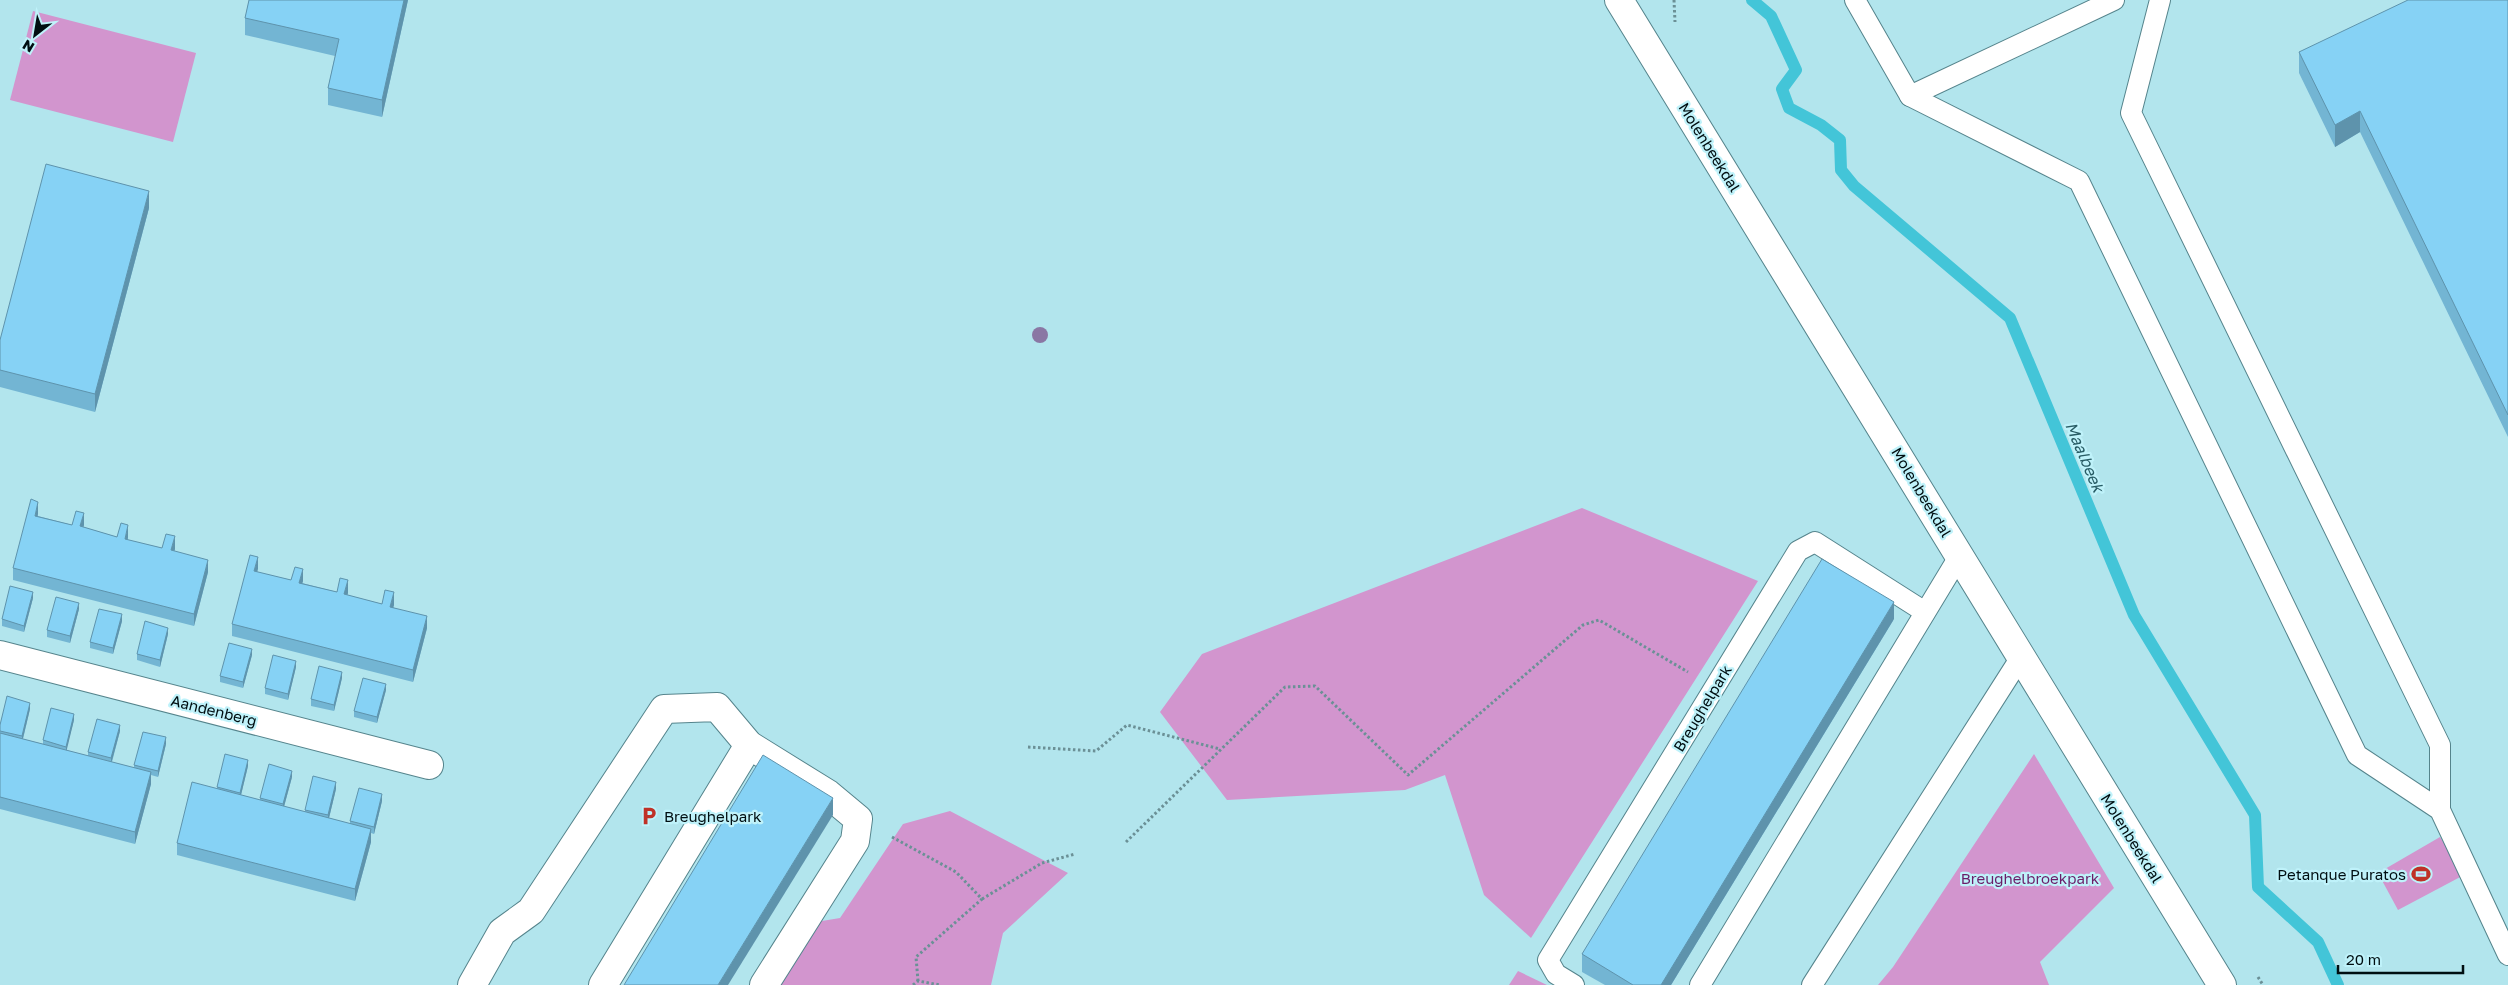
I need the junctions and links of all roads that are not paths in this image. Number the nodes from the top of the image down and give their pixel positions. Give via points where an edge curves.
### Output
1 (1619, 0) edge
2 (1855, 0) edge
3 (2114, 0) edge
4 (2160, 0) edge
5 (1910, 96) junction
6 (1960, 555) junction
7 (1925, 612) junction
8 (0, 654) edge
9 (2021, 657) junction
10 (749, 744) junction
11 (428, 765) dead end
12 (2440, 810) junction
13 (2508, 955) edge
14 (472, 985) edge
15 (603, 985) edge
16 (764, 985) edge
17 (1574, 985) edge
18 (1700, 985) edge
19 (1812, 985) edge
20 (2222, 985) edge

1 - 6 street, Molenbeekdal
2 - 5 lane
3 - 5 lane
4 - 12 lane via 2131,113 2440,745
5 - 12 lane via 2079,181 2357,755
6 - 7 lane
6 - 9 street, Molenbeekdal
7 - 17 lane, Breughelpark via 1815,542 1798,551 1548,960 1556,974
7 - 18 lane
8 - 11 street, Aandenberg
9 - 19 lane
9 - 20 street, Molenbeekdal
10 - 14 street via 717,707 664,709 531,911 502,932
10 - 15 street
10 - 16 street via 828,794 858,819 855,841
12 - 13 lane

